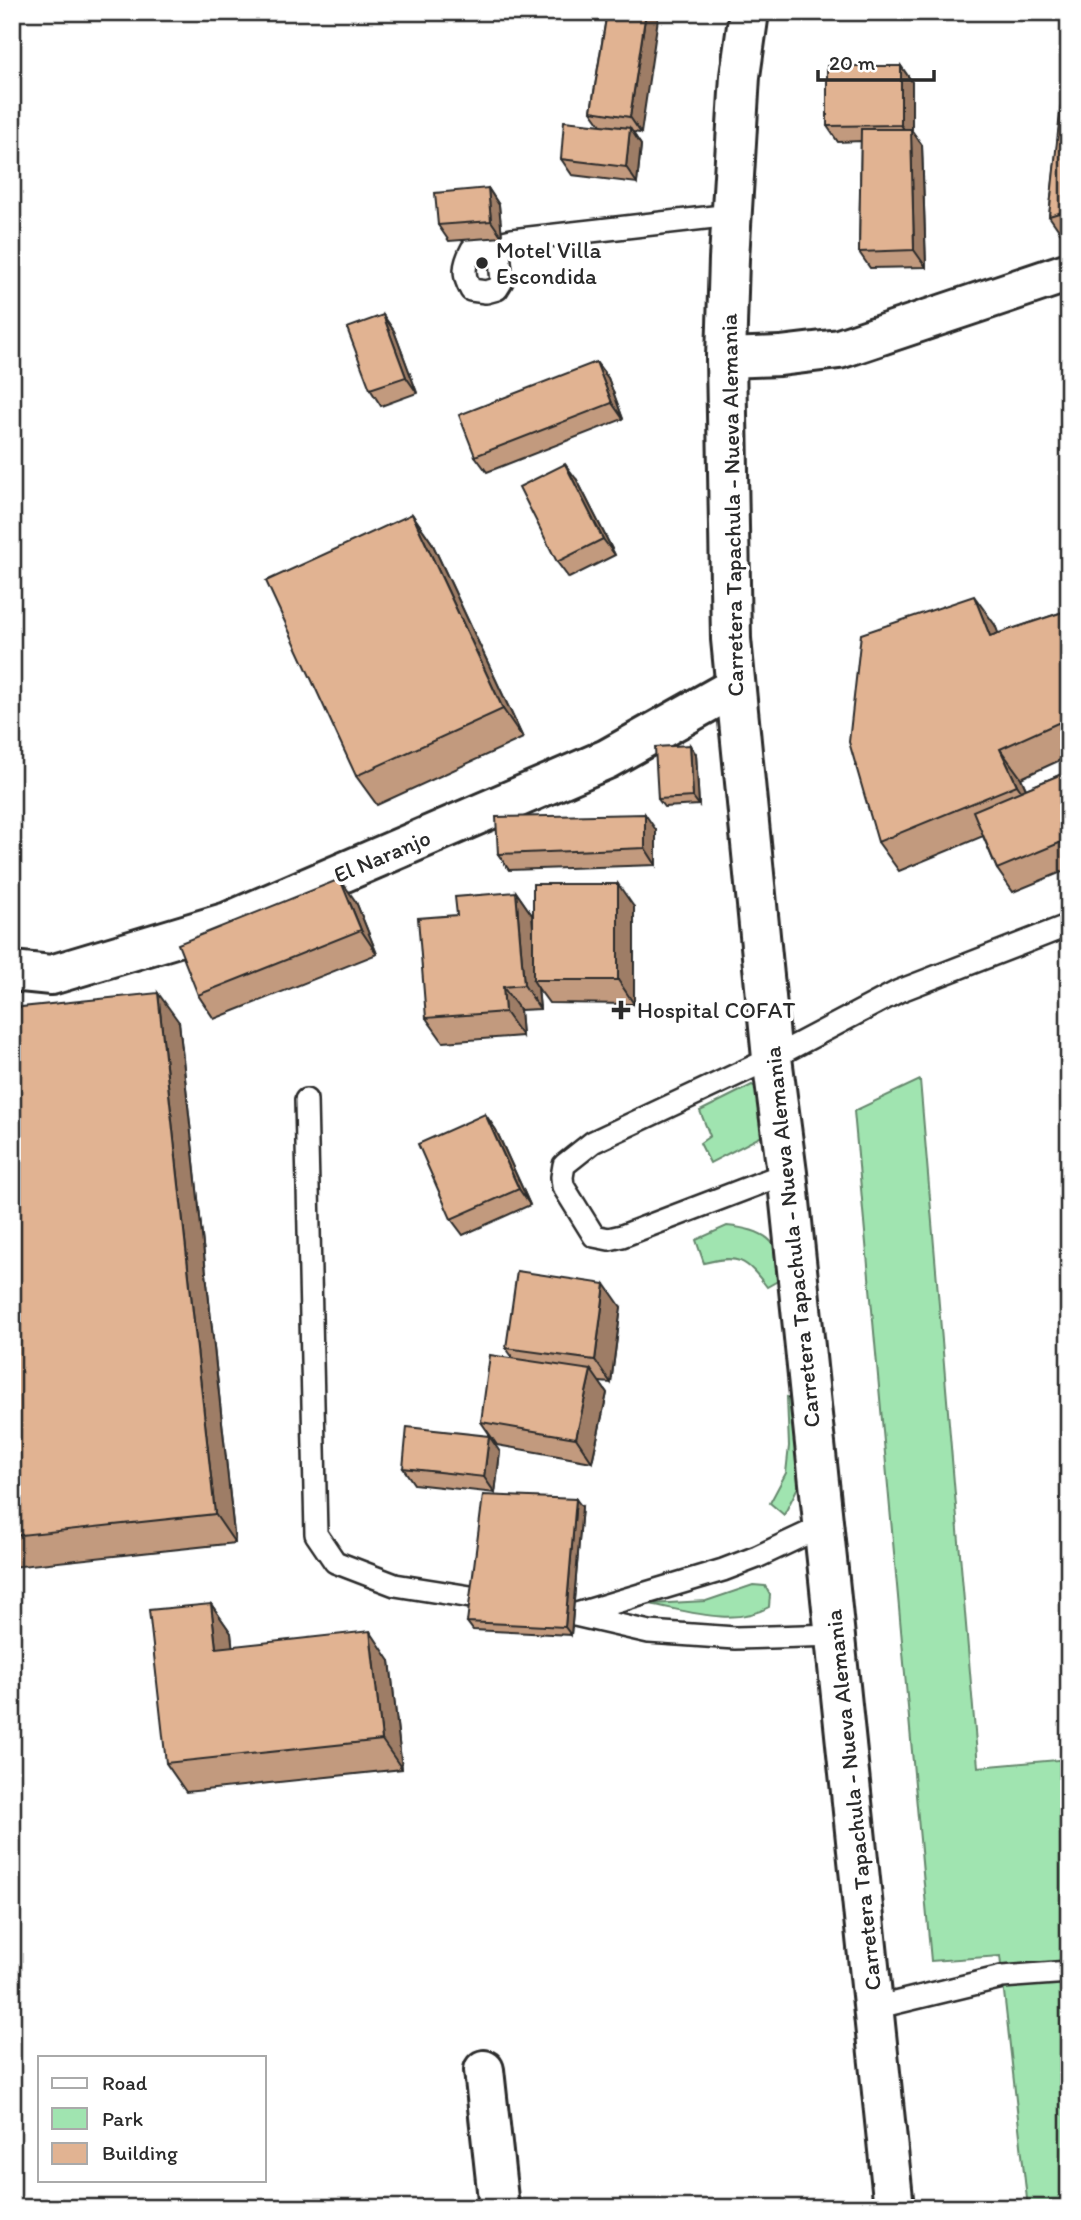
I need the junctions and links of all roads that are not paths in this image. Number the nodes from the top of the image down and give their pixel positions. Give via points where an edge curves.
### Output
1 (749, 12) edge
2 (731, 215) junction
3 (498, 242) dead end
4 (1069, 272) edge
5 (726, 358) junction
6 (735, 687) junction
7 (1069, 925) edge
8 (12, 971) edge
9 (772, 1058) junction
10 (306, 1100) dead end
11 (787, 1174) junction
12 (823, 1527) junction
13 (477, 1598) edge
14 (836, 1635) junction
15 (1069, 1972) edge
16 (874, 2008) junction
17 (484, 2070) dead end
18 (499, 2208) edge
19 (894, 2208) edge

1 - 2 main road, Carretera Tapachula - Nueva Alemania
2 - 3 lane
2 - 5 main road, Carretera Tapachula - Nueva Alemania
4 - 5 main road via 839,349
5 - 6 main road, Carretera Tapachula - Nueva Alemania
6 - 8 main road, El Naranjo via 607,759 228,922 51,975
6 - 9 main road, Carretera Tapachula - Nueva Alemania
7 - 9 lane via 899,991
9 - 11 main road, Carretera Tapachula - Nueva Alemania
9 - 11 lane via 593,1142 564,1165 563,1186 594,1236 608,1239
10 - 13 lane via 316,1534 335,1562 395,1585
11 - 12 main road, Carretera Tapachula - Nueva Alemania
12 - 14 main road, Carretera Tapachula - Nueva Alemania
12 - 14 lane via 723,1570 573,1615 649,1632 735,1639
14 - 16 main road, Carretera Tapachula - Nueva Alemania
15 - 16 lane via 1002,1977
16 - 19 main road, Carretera Tapachula - Nueva Alemania
17 - 18 main road

